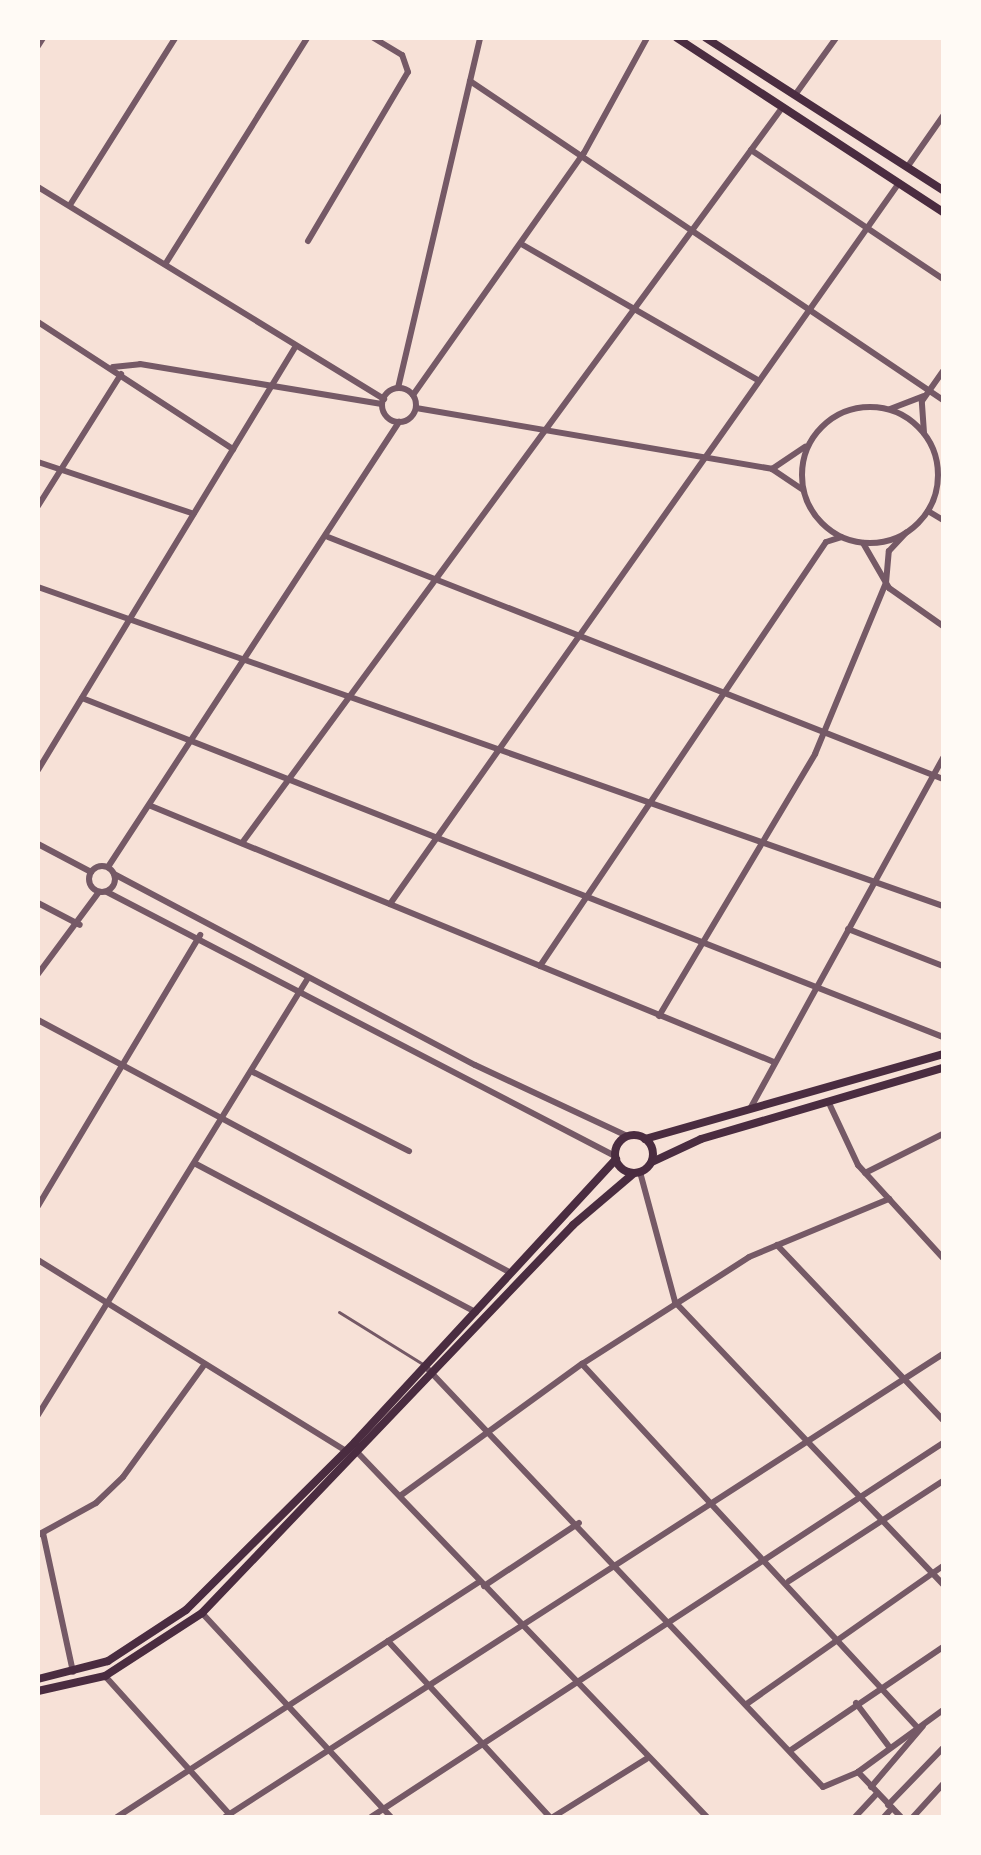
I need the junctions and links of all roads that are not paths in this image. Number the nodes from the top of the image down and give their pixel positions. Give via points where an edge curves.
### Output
1 (43, 38) edge
2 (175, 38) edge
3 (307, 38) edge
4 (374, 38) edge
5 (480, 38) edge
6 (647, 38) edge
7 (677, 38) edge
8 (706, 38) edge
9 (836, 38) edge
10 (38, 46) edge
11 (470, 81) junction
12 (795, 95) junction
13 (782, 108) junction
14 (943, 116) edge
15 (751, 150) junction
16 (584, 153) junction
17 (908, 166) junction
18 (899, 183) junction
19 (38, 187) edge
20 (943, 190) edge
21 (70, 205) junction
22 (943, 212) edge
23 (698, 229) junction
24 (867, 229) junction
25 (308, 241) dead end
26 (523, 245) junction
27 (166, 263) junction
28 (943, 279) edge
29 (811, 306) junction
30 (639, 311) junction
31 (38, 322) edge
32 (296, 346) junction
33 (113, 367) junction
34 (943, 371) edge
35 (121, 374) junction
36 (756, 379) junction
37 (273, 385) junction
38 (398, 388) junction
39 (928, 392) junction
40 (413, 395) junction
41 (943, 400) edge
42 (383, 402) junction
43 (416, 408) junction
44 (886, 409) junction
45 (399, 422) junction
46 (542, 430) junction
47 (924, 433) junction
48 (810, 442) junction
49 (233, 449) junction
50 (700, 459) junction
51 (38, 462) edge
52 (772, 469) junction
53 (59, 470) junction
54 (802, 489) junction
55 (38, 506) edge
56 (928, 511) junction
57 (194, 514) junction
58 (943, 520) edge
59 (822, 524) junction
60 (906, 533) junction
61 (328, 537) junction
62 (841, 537) junction
63 (826, 542) junction
64 (863, 543) junction
65 (432, 579) junction
66 (886, 583) junction
67 (38, 587) edge
68 (130, 619) junction
69 (943, 626) edge
70 (576, 635) junction
71 (247, 659) junction
72 (722, 692) junction
73 (347, 695) junction
74 (82, 698) junction
75 (824, 733) junction
76 (194, 742) junction
77 (497, 748) junction
78 (943, 758) edge
79 (38, 770) edge
80 (933, 775) junction
81 (287, 779) junction
82 (943, 779) edge
83 (648, 802) junction
84 (151, 806) junction
85 (434, 837) junction
86 (242, 843) junction
87 (763, 843) junction
88 (38, 844) edge
89 (108, 867) junction
90 (91, 872) junction
91 (114, 874) junction
92 (874, 882) junction
93 (99, 892) junction
94 (107, 892) junction
95 (586, 895) junction
96 (38, 903) edge
97 (390, 904) junction
98 (943, 906) edge
99 (80, 925) junction
100 (848, 929) junction
101 (200, 935) junction
102 (703, 942) junction
103 (540, 966) junction
104 (943, 966) edge
105 (38, 974) edge
106 (308, 978) junction
107 (302, 988) junction
108 (815, 988) junction
109 (659, 1016) junction
110 (38, 1020) edge
111 (943, 1037) edge
112 (943, 1054) edge
113 (774, 1062) junction
114 (122, 1066) junction
115 (943, 1068) edge
116 (253, 1072) junction
117 (828, 1101) junction
118 (748, 1112) junction
119 (224, 1120) junction
120 (943, 1134) edge
121 (627, 1136) junction
122 (645, 1139) junction
123 (409, 1151) dead end
124 (615, 1157) junction
125 (652, 1162) junction
126 (196, 1164) junction
127 (637, 1173) junction
128 (865, 1173) junction
129 (889, 1199) junction
130 (38, 1206) edge
131 (777, 1245) junction
132 (943, 1258) edge
133 (38, 1260) edge
134 (511, 1273) junction
135 (675, 1302) junction
136 (111, 1304) junction
137 (339, 1312) dead end
138 (476, 1312) junction
139 (943, 1354) edge
140 (582, 1364) junction
141 (204, 1365) junction
142 (425, 1366) junction
143 (433, 1373) junction
144 (905, 1379) junction
145 (38, 1415) edge
146 (943, 1420) edge
147 (490, 1429) junction
148 (809, 1442) junction
149 (943, 1443) edge
150 (346, 1451) junction
151 (358, 1453) junction
152 (943, 1481) edge
153 (400, 1496) junction
154 (862, 1497) junction
155 (717, 1504) junction
156 (882, 1519) junction
157 (579, 1523) junction
158 (40, 1534) edge
159 (767, 1558) junction
160 (620, 1566) junction
161 (943, 1566) edge
162 (933, 1573) junction
163 (789, 1581) junction
164 (482, 1584) junction
165 (943, 1584) edge
166 (202, 1613) junction
167 (672, 1623) junction
168 (522, 1627) junction
169 (841, 1639) junction
170 (388, 1641) junction
171 (943, 1647) edge
172 (73, 1672) junction
173 (105, 1676) junction
174 (38, 1679) edge
175 (574, 1682) junction
176 (883, 1687) junction
177 (431, 1689) junction
178 (38, 1691) edge
179 (748, 1703) junction
180 (856, 1703) junction
181 (289, 1705) junction
182 (943, 1710) edge
183 (926, 1722) junction
184 (918, 1728) junction
185 (483, 1745) junction
186 (890, 1748) junction
187 (943, 1748) edge
188 (791, 1750) junction
189 (332, 1751) junction
190 (646, 1759) junction
191 (189, 1771) junction
192 (858, 1772) junction
193 (943, 1784) edge
194 (874, 1790) junction
195 (890, 1806) junction
196 (384, 1809) junction
197 (229, 1816) edge
198 (117, 1817) edge
199 (371, 1817) edge
200 (391, 1817) edge
201 (552, 1817) edge
202 (707, 1817) edge
203 (855, 1817) edge
204 (884, 1817) edge
205 (901, 1817) edge
206 (913, 1817) edge

1 - 10 street
2 - 21 street
3 - 27 street
4 - 25 street via 402,55 408,72
5 - 11 street
6 - 16 street
7 - 13 main road
8 - 12 main road
9 - 12 street
11 - 16 street
11 - 38 street
12 - 17 main road
13 - 15 street
13 - 18 main road
14 - 17 street
15 - 23 street
15 - 24 street
16 - 23 street
16 - 26 street
17 - 20 main road
18 - 22 main road
18 - 24 street
19 - 21 street
21 - 27 street
23 - 29 street
23 - 30 street
24 - 28 street
24 - 29 street
26 - 30 street
26 - 40 street
27 - 32 street
29 - 36 street
29 - 39 street
30 - 36 street
30 - 46 street
31 - 33 street
32 - 37 street
32 - 42 street
33 - 35 street
33 - 37 street via 140,364
34 - 39 street
35 - 49 street
35 - 53 street
36 - 50 street
37 - 42 street
37 - 49 street
38 - 40 street
38 - 42 street
39 - 41 street
39 - 44 street
39 - 47 street via 920,410
40 - 43 street
42 - 45 street
43 - 45 street
43 - 46 street
44 - 47 street
44 - 48 street via 842,412
45 - 61 street
46 - 50 street
46 - 65 street
47 - 56 street via 938,471
48 - 52 street via 794,460
48 - 54 street
49 - 57 street
50 - 52 street
50 - 70 street
51 - 53 street
52 - 54 street
53 - 55 street
53 - 57 street
54 - 59 street
56 - 58 street
56 - 60 street
57 - 68 street
59 - 62 street
59 - 63 street
60 - 64 street
60 - 66 street via 889,551
61 - 65 street
61 - 71 street
62 - 63 street
62 - 64 street
63 - 72 street
64 - 66 street
65 - 70 street
65 - 73 street
66 - 69 street
66 - 75 street
67 - 68 street
68 - 71 street
68 - 74 street
70 - 72 street
70 - 77 street
71 - 73 street
71 - 76 street
72 - 75 street
72 - 83 street
73 - 77 street
73 - 81 street
74 - 76 street
74 - 79 street
75 - 80 street
75 - 87 street
76 - 81 street
76 - 84 street
77 - 83 street
77 - 85 street
78 - 80 street
80 - 82 street
80 - 92 street
81 - 85 street
81 - 86 street
83 - 87 street
83 - 95 street
84 - 86 street
84 - 89 street
85 - 95 street
85 - 97 street
86 - 97 street
87 - 92 street
87 - 102 street
88 - 90 street
89 - 90 street
89 - 91 street
90 - 93 street
91 - 94 street
91 - 106 street
92 - 98 street
92 - 100 street
93 - 94 street
93 - 99 street
94 - 101 street
95 - 102 street
95 - 103 street
96 - 99 street
97 - 103 street
99 - 105 street
100 - 104 street
100 - 108 street
101 - 107 street
101 - 114 street
102 - 108 street
102 - 109 street
103 - 109 street
106 - 107 street
106 - 121 street
107 - 116 street
107 - 124 street
108 - 111 street
108 - 113 street
109 - 113 street
110 - 114 street
112 - 118 main road
113 - 118 street
114 - 119 street
114 - 130 street
115 - 117 main road
116 - 119 street
116 - 123 street
117 - 125 main road
117 - 128 street
118 - 122 main road
119 - 126 street
119 - 134 street
120 - 128 street
121 - 122 main road
121 - 124 main road
122 - 125 main road
124 - 127 main road
124 - 134 main road
125 - 127 main road
126 - 136 street
126 - 138 street
127 - 135 street
127 - 143 main road via 607,1190
128 - 129 street
129 - 131 street
129 - 132 street
131 - 135 street
131 - 144 street
133 - 136 street
134 - 138 main road
135 - 140 street
135 - 148 street
136 - 141 street
136 - 145 street
137 - 142 lane
138 - 142 main road
139 - 144 street
140 - 147 street
140 - 155 street
141 - 150 street
141 - 158 street via 123,1477 96,1503
142 - 143 street
142 - 150 main road
143 - 147 street
143 - 151 main road
144 - 146 street
144 - 148 street
147 - 153 street
147 - 157 street
148 - 154 street
148 - 155 street
149 - 154 street
150 - 172 main road via 186,1610 127,1651
151 - 153 street
151 - 166 main road
152 - 156 street
153 - 164 street
154 - 156 street
154 - 159 street
155 - 159 street
155 - 160 street
156 - 162 street
156 - 163 street
157 - 160 street
157 - 164 street
158 - 172 street
159 - 163 street
159 - 167 street
160 - 167 street
160 - 168 street
161 - 162 street
162 - 165 street
162 - 169 street
163 - 169 street
164 - 168 street
164 - 170 street
166 - 173 main road
166 - 181 street
167 - 175 street
167 - 179 street
168 - 175 street
168 - 177 street
169 - 176 street
169 - 179 street
170 - 177 street
170 - 181 street
171 - 176 street
172 - 174 main road
173 - 178 main road
173 - 191 street
175 - 185 street
175 - 190 street
176 - 180 street
176 - 184 street
177 - 185 street
177 - 189 street
179 - 188 street
180 - 186 street
180 - 188 street
181 - 189 street
181 - 191 street
182 - 183 street
183 - 184 street
183 - 194 street
184 - 186 street
185 - 196 street
185 - 201 street
186 - 192 street
187 - 195 street
188 - 192 street via 826,1788
189 - 196 street
189 - 197 street
190 - 201 street
190 - 202 street
191 - 197 street
191 - 198 street
192 - 194 street
193 - 206 street
194 - 195 street
194 - 203 street
195 - 204 street
195 - 205 street
196 - 199 street
196 - 200 street

